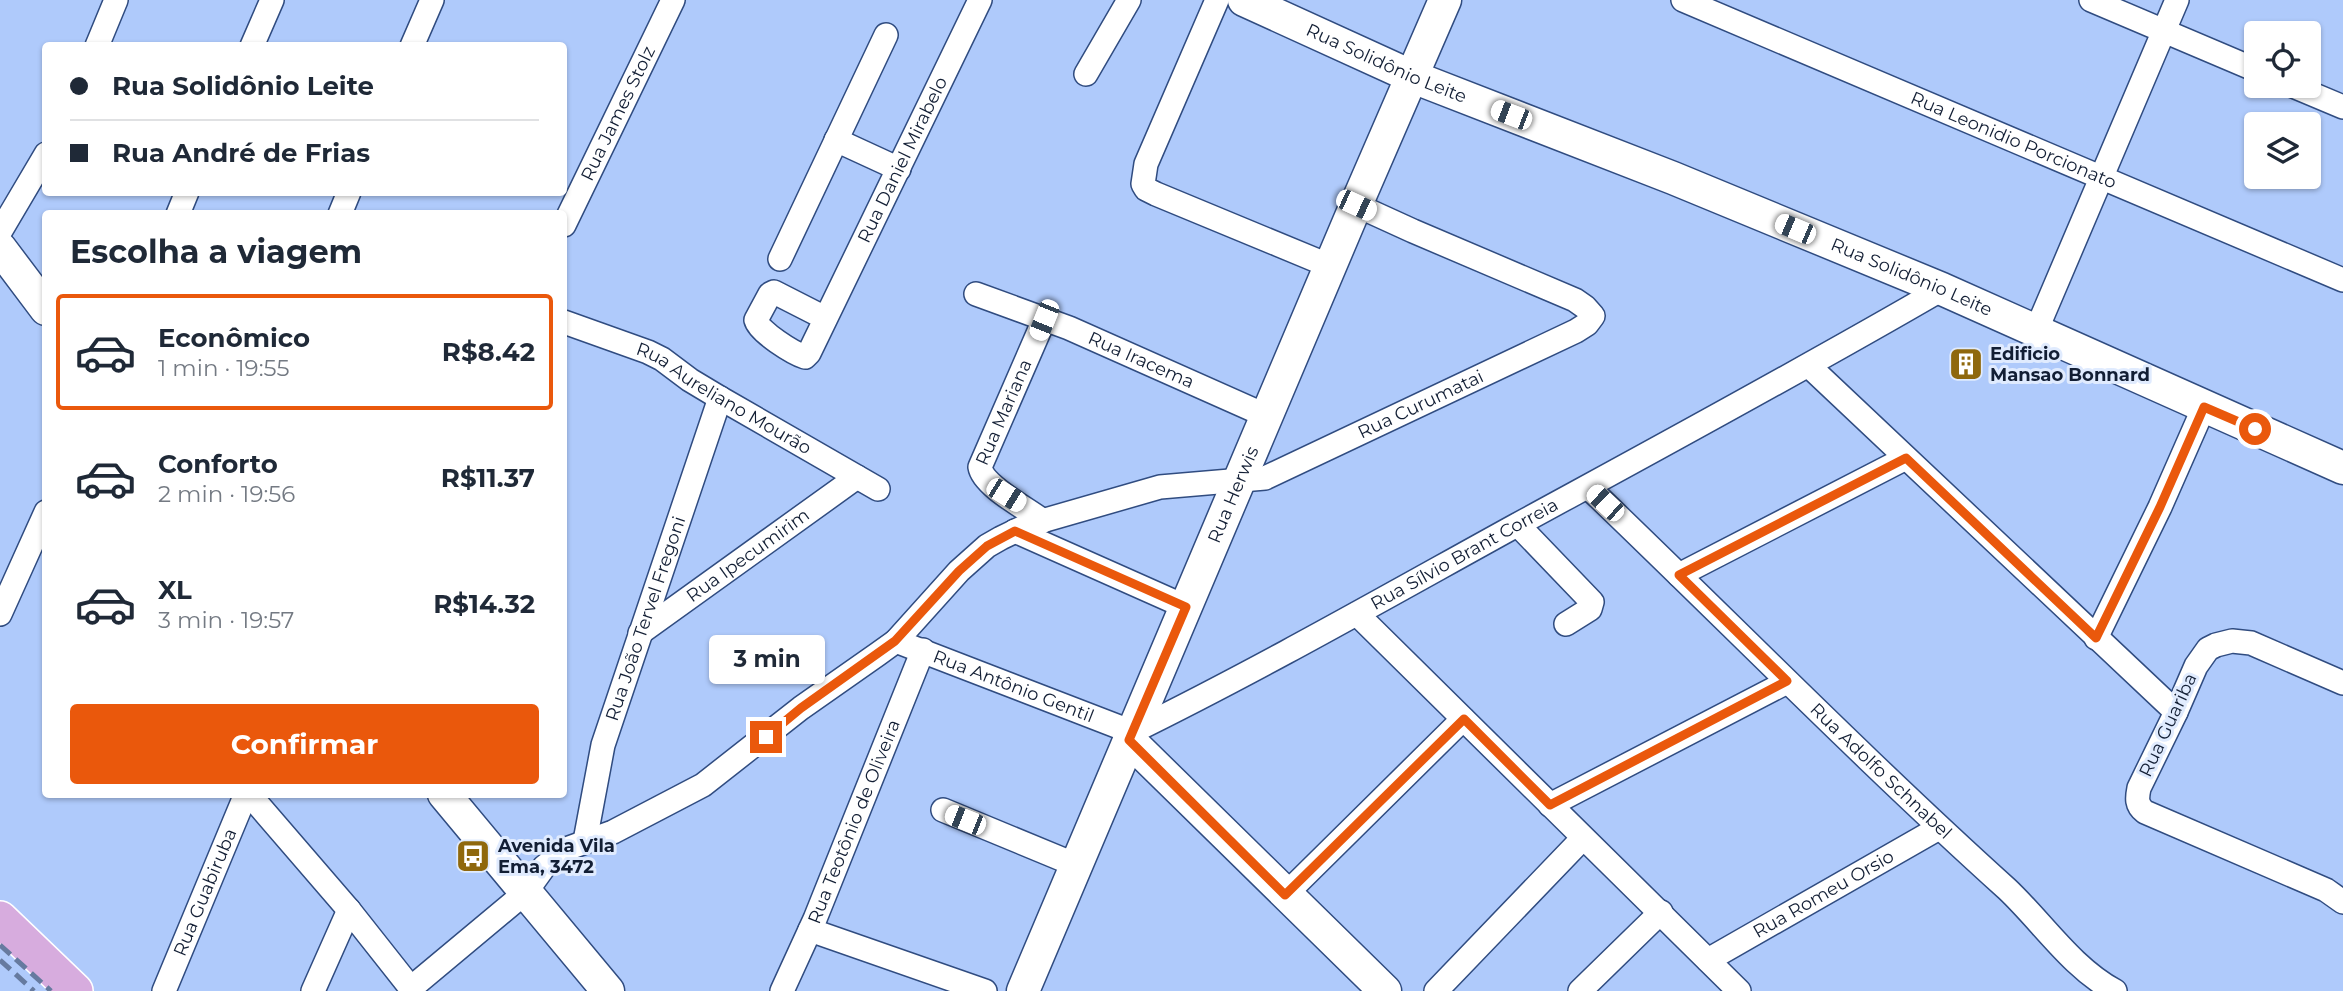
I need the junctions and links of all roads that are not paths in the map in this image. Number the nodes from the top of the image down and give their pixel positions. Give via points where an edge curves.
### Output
1 (116, 0) edge
2 (272, 0) edge
3 (432, 0) edge
4 (673, 0) edge
5 (980, 0) edge
6 (1129, 0) edge
7 (1217, 0) edge
8 (1244, 0) edge
9 (1445, 0) edge
10 (1683, 0) edge
11 (2091, 0) edge
12 (2177, 0) edge
13 (2164, 31) junction
14 (886, 35) dead end
15 (99, 42) edge
16 (254, 42) edge
17 (414, 42) edge
18 (2244, 65) edge
19 (1086, 74) dead end
20 (1413, 77) junction
21 (2321, 98) edge
22 (2343, 107) edge
23 (836, 140) junction
24 (42, 161) edge
25 (899, 170) junction
26 (2103, 176) junction
27 (1356, 205) junction
28 (567, 219) edge
29 (0, 232) edge
30 (0, 248) edge
31 (780, 258) dead end
32 (1330, 266) junction
33 (2343, 280) edge
34 (1942, 289) junction
35 (976, 294) dead end
36 (42, 304) edge
37 (825, 318) dead end
38 (1044, 320) junction
39 (567, 324) edge
40 (2036, 331) junction
41 (1809, 366) junction
42 (720, 398) junction
43 (2204, 407) junction
44 (1267, 416) junction
45 (1906, 458) junction
46 (2343, 468) edge
47 (857, 477) junction
48 (1240, 479) junction
49 (1588, 487) junction
50 (878, 489) dead end
51 (42, 521) edge
52 (1042, 521) junction
53 (1518, 525) junction
54 (1015, 531) junction
55 (1679, 575) junction
56 (1186, 607) junction
57 (0, 614) edge
58 (1357, 614) junction
59 (1566, 624) dead end
60 (640, 633) junction
61 (2096, 638) junction
62 (895, 641) junction
63 (923, 650) junction
64 (1787, 681) junction
65 (2343, 683) edge
66 (2176, 712) junction
67 (1464, 719) junction
68 (1130, 736) junction
69 (245, 798) edge
70 (251, 798) edge
71 (447, 798) edge
72 (1550, 805) junction
73 (943, 810) dead end
74 (1939, 828) junction
75 (1583, 838) junction
76 (585, 841) junction
77 (1076, 865) junction
78 (526, 892) junction
79 (1285, 895) junction
80 (2343, 902) edge
81 (349, 910) junction
82 (1661, 912) junction
83 (0, 919) edge
84 (810, 930) junction
85 (1708, 960) junction
86 (2089, 983) edge
87 (412, 990) edge
88 (75, 991) edge
89 (164, 991) edge
90 (313, 991) edge
91 (608, 991) edge
92 (782, 991) edge
93 (985, 991) edge
94 (1023, 991) edge
95 (1385, 991) edge
96 (1436, 991) edge
97 (1580, 991) edge
98 (1739, 991) edge
99 (2115, 991) edge

1 - 15 street
2 - 16 street
3 - 17 street
4 - 28 street, Rua James Stolz
5 - 25 street, Rua Daniel Mirabelo
6 - 19 street
7 - 32 street via 1146,164 1146,189
8 - 20 main road, Rua Solidônio Leite
9 - 20 main road, Rua Herwis
10 - 26 street, Rua Leonidio Porcionato
11 - 13 street
12 - 13 street
13 - 18 street
13 - 26 street
14 - 23 street
20 - 27 main road, Rua Herwis
20 - 34 main road, Rua Solidônio Leite
21 - 22 street
23 - 25 street
23 - 31 street
24 - 29 street
25 - 37 street, Rua Daniel Mirabelo
26 - 33 street, Rua Leonidio Porcionato
26 - 40 street
27 - 32 main road, Rua Herwis
27 - 48 street, Rua Curumatai via 1575,300 1592,316 1576,331 1308,459 1265,478
30 - 36 main road
32 - 44 main road, Rua Herwis
34 - 40 main road, Rua Solidônio Leite
34 - 41 street, Rua Sílvio Brant Correia
35 - 38 street, Rua Iracema
38 - 44 street, Rua Iracema
38 - 52 street, Rua Mariana via 980,467 989,485
39 - 42 street, Rua Aureliano Mourão via 648,352
40 - 43 main road, Rua Solidônio Leite
41 - 45 street
41 - 49 street, Rua Sílvio Brant Correia
42 - 47 street, Rua Aureliano Mourão
42 - 60 street, Rua João Tervel Fregoni
43 - 46 main road, Rua Solidônio Leite
43 - 61 street
44 - 48 main road, Rua Herwis
45 - 55 street
45 - 61 street
47 - 50 street, Rua Aureliano Mourão
47 - 60 street, Rua Ipecumirim
48 - 52 street, Rua Curumatai via 1160,487
48 - 56 main road, Rua Herwis
49 - 53 street, Rua Sílvio Brant Correia
49 - 55 street, Rua Adolfo Schnabel
51 - 57 street
52 - 54 street, Rua Curumatai
53 - 58 street, Rua Sílvio Brant Correia
53 - 59 street via 1592,602 1590,610
54 - 56 street
54 - 62 street, Rua Curumatai via 987,546 959,571
55 - 64 street, Rua Adolfo Schnabel
56 - 68 main road, Rua Herwis
58 - 67 street
58 - 68 street, Rua Sílvio Brant Correia
60 - 76 street, Rua João Tervel Fregoni via 598,763
61 - 66 street
62 - 63 street, Rua Antônio Gentil
62 - 76 street, Rua Curumatai via 703,785 613,832
63 - 68 street, Rua Antônio Gentil
63 - 84 street, Rua Teotônio de Oliveira
64 - 72 street
64 - 74 street, Rua Adolfo Schnabel
65 - 66 street, Rua Guariba via 2251,643 2224,642 2202,656
66 - 80 street, Rua Guariba via 2139,788 2140,808 2326,890
67 - 72 street
67 - 79 street
68 - 77 main road, Rua Herwis
68 - 79 main road
69 - 89 street, Rua Guabiruba
70 - 81 street
71 - 78 main road
72 - 75 street
73 - 77 street
74 - 85 street, Rua Romeu Orsio
74 - 86 street, Rua Adolfo Schnabel via 2010,892
75 - 82 street
75 - 96 street
76 - 78 street, Rua Curumatai via 544,867
77 - 94 main road, Rua Herwis
78 - 87 street, Rua Curumatai
78 - 91 main road
79 - 95 main road
81 - 87 street
81 - 90 street
82 - 85 street
82 - 97 street
83 - 88 main road
84 - 92 street, Rua Teotônio de Oliveira
84 - 93 street
85 - 98 street
86 - 99 street, Rua Adolfo Schnabel

